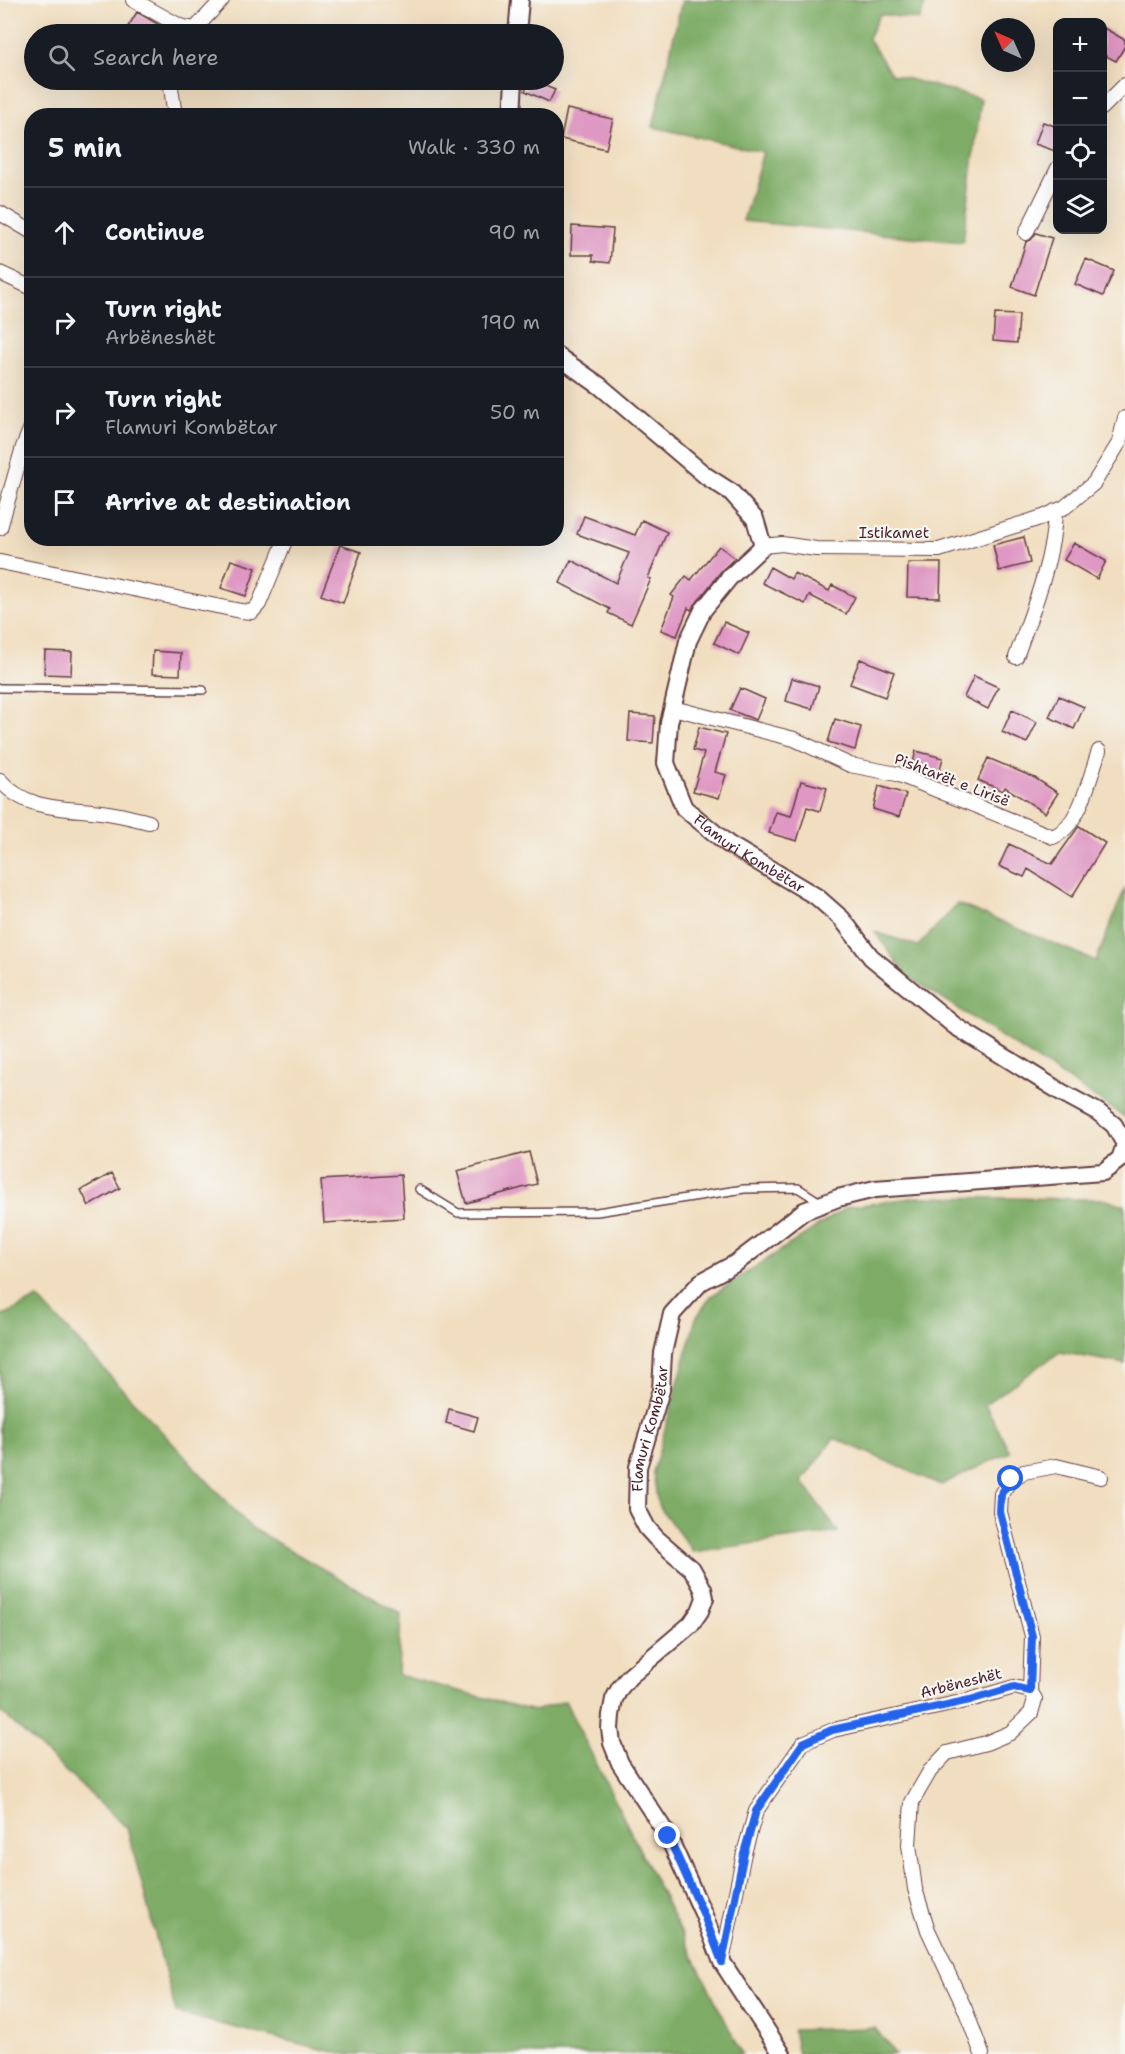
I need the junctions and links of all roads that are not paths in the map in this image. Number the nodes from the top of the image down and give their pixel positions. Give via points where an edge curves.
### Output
1 (133, 0) edge
2 (222, 0) edge
3 (520, 0) edge
4 (176, 24) edge
5 (200, 24) edge
6 (518, 24) edge
7 (1125, 86) edge
8 (171, 90) edge
9 (513, 90) edge
10 (1107, 103) edge
11 (174, 108) edge
12 (512, 108) edge
13 (1053, 178) edge
14 (0, 213) edge
15 (24, 227) edge
16 (1026, 233) dead end
17 (0, 273) edge
18 (24, 284) edge
19 (564, 361) edge
20 (1125, 418) edge
21 (24, 445) edge
22 (1055, 512) junction
23 (0, 528) edge
24 (283, 546) edge
25 (763, 546) junction
26 (0, 562) edge
27 (1016, 657) dead end
28 (0, 688) edge
29 (203, 690) dead end
30 (673, 708) junction
31 (1099, 751) dead end
32 (0, 780) edge
33 (149, 822) dead end
34 (1125, 1144) edge
35 (419, 1189) dead end
36 (823, 1204) junction
37 (1101, 1477) dead end
38 (1030, 1691) junction
39 (722, 1962) junction
40 (782, 2054) edge
41 (982, 2054) edge

1 - 4 street
2 - 5 street
3 - 6 street
7 - 10 street
8 - 11 street
9 - 12 street
13 - 16 street
14 - 15 street
17 - 18 street
19 - 25 street via 731,492 755,519
20 - 22 street, Istikamet via 1119,443 1094,483
21 - 23 street
22 - 25 street, Istikamet via 939,549
22 - 27 street via 1055,528 1039,591
24 - 26 street via 252,612
25 - 30 street, Flamuri Kombëtar via 703,610 688,641
28 - 29 lane
30 - 31 street, Pishtarët e Lirisë via 794,739 850,765 897,774 1053,837 1074,820
30 - 34 street, Flamuri Kombëtar via 666,764 684,808 728,844 817,897 842,919 871,957 955,1026 1098,1112 1114,1125
32 - 33 street via 10,793 51,808
34 - 36 street, Flamuri Kombëtar via 1120,1159 1103,1172 875,1189
35 - 36 lane via 458,1213 597,1212 744,1189 798,1188
36 - 39 street, Flamuri Kombëtar via 804,1212 736,1263 701,1282 672,1314 663,1353 661,1390 638,1467 637,1509 656,1538 692,1569 705,1598 691,1624 620,1688 611,1715 612,1743 620,1763 668,1836
37 - 38 street via 1056,1466 1024,1472 1011,1479 1001,1494 1000,1512 1032,1636
38 - 39 street, Arbëneshët via 1014,1687 832,1730 803,1743 756,1811
38 - 41 street via 1035,1699 1031,1713 1017,1727 986,1743 946,1753 912,1802 909,1845 915,1889 928,1930
39 - 40 street

